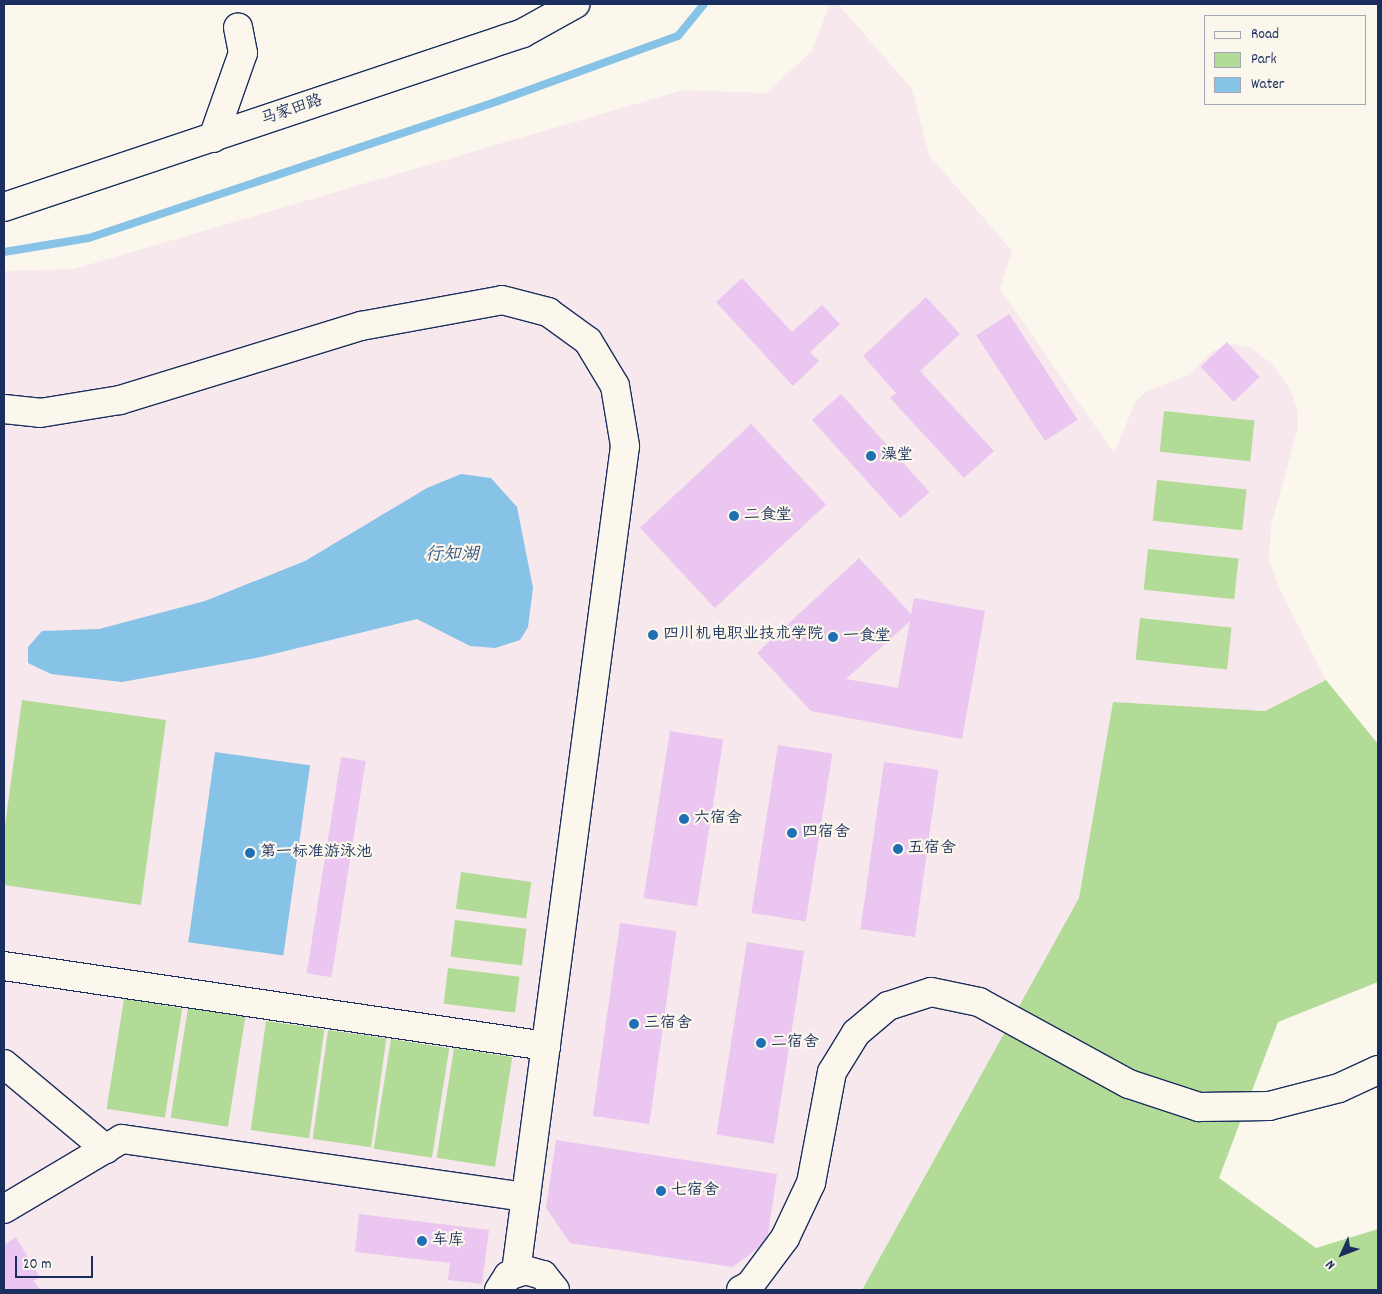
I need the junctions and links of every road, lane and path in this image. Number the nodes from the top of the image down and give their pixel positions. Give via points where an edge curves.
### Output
1 (576, 4) edge
2 (238, 27) dead end
3 (213, 138) junction
4 (4, 208) edge
5 (4, 409) edge
6 (4, 966) edge
7 (546, 1046) junction
8 (4, 1064) edge
9 (1378, 1070) edge
10 (106, 1149) junction
11 (526, 1197) junction
12 (4, 1209) edge
13 (508, 1281) edge
14 (554, 1290) edge
15 (741, 1290) edge

1 - 3 street, 马家田路 via 523,33
2 - 3 street via 243,54
3 - 4 street, 马家田路
5 - 7 street via 40,413 120,400 361,326 502,300 548,312 588,341 614,386 625,446
6 - 7 street
7 - 11 street
8 - 10 street
9 - 15 street via 1339,1088 1269,1106 1199,1107 1129,1084 979,1002 931,992 888,1006 856,1033 832,1072 811,1183 785,1238 750,1285
10 - 11 street via 122,1139
10 - 12 street
11 - 13 street
13 - 14 street via 525,1270 543,1275

